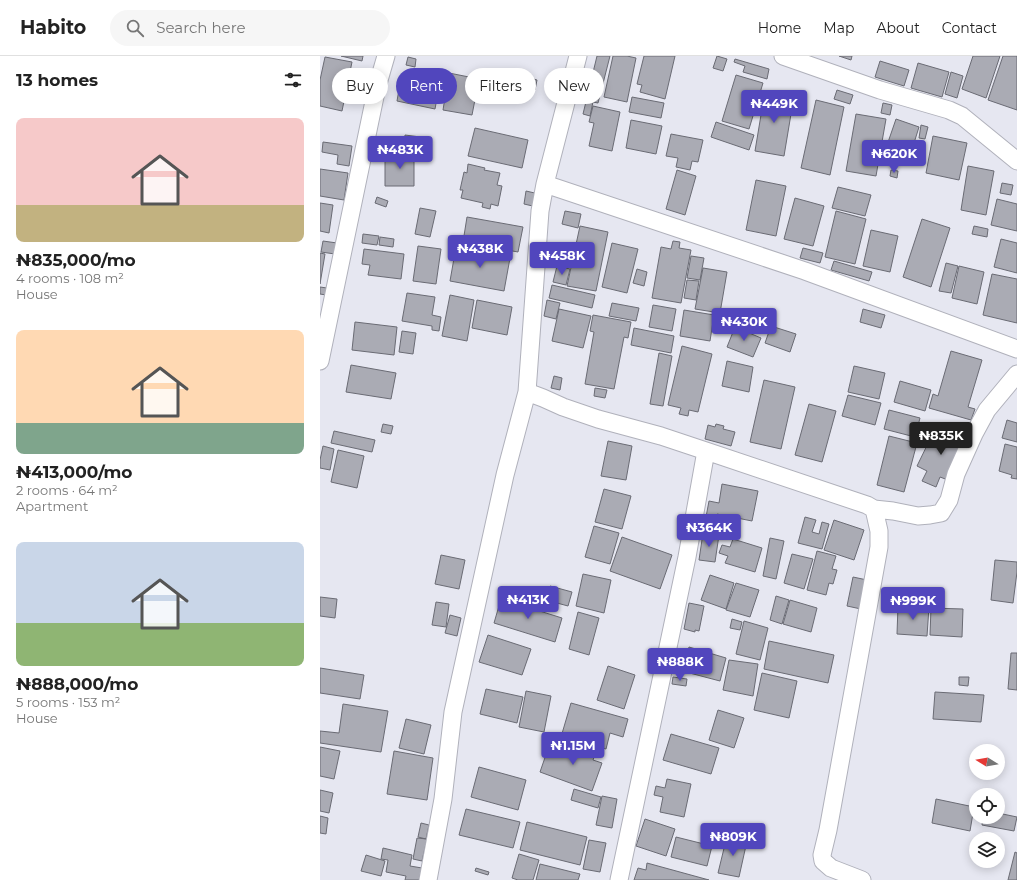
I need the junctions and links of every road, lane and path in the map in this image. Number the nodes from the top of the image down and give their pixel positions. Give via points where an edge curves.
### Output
1 (386, 56) edge
2 (578, 56) edge
3 (783, 56) edge
4 (1017, 161) edge
5 (545, 184) junction
6 (1017, 349) edge
7 (320, 361) edge
8 (1017, 374) edge
9 (527, 392) junction
10 (706, 451) junction
11 (874, 509) junction
12 (428, 880) edge
13 (619, 880) edge
14 (862, 880) edge

1 - 7 street via 375,95
2 - 5 street
3 - 4 street via 880,90 949,110 962,116
5 - 6 street via 805,270
5 - 9 street via 540,211
8 - 11 street via 987,410 956,474 949,500 941,513 918,516
9 - 10 street via 591,417
9 - 12 street via 505,475 453,712 443,799
10 - 11 street via 867,504
10 - 13 street via 687,557
11 - 14 street via 879,531 879,547 822,855 823,861 832,868

